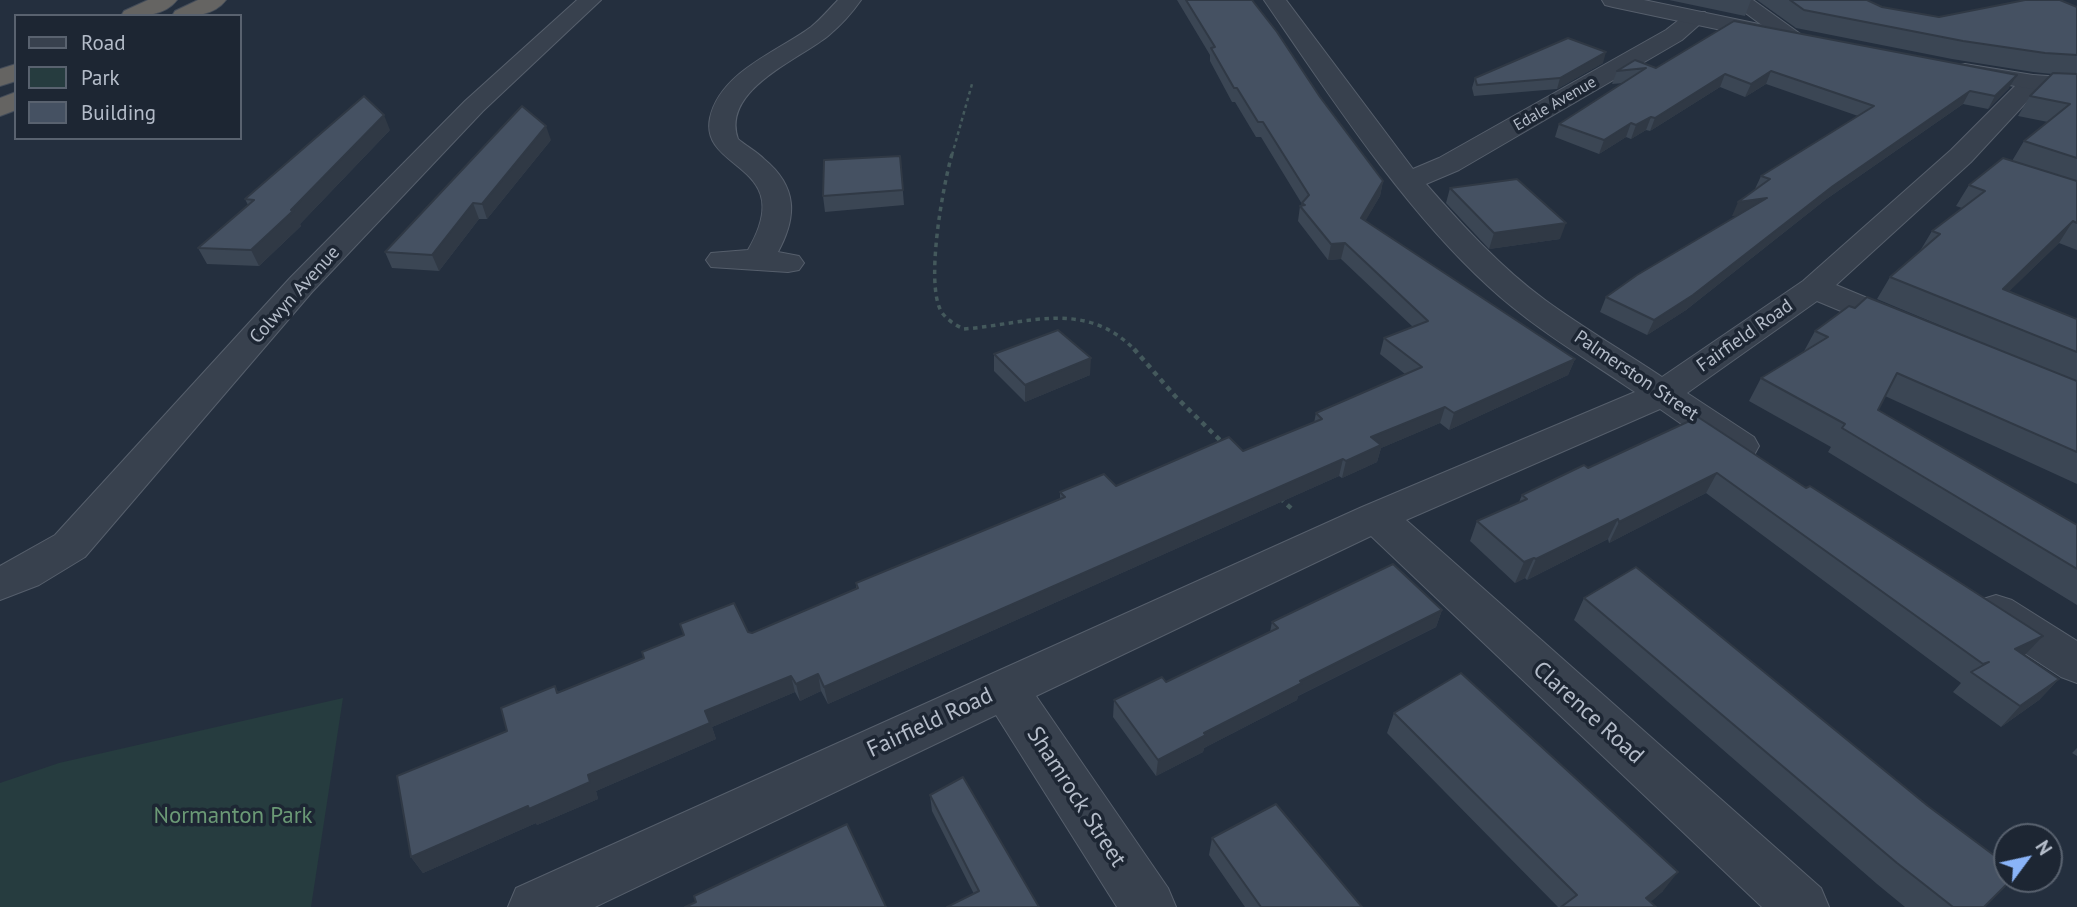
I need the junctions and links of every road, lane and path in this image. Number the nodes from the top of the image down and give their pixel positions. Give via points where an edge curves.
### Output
1 (166, 0) edge
2 (215, 0) edge
3 (590, 0) edge
4 (850, 0) edge
5 (1275, 0) edge
6 (1613, 0) edge
7 (1739, 0) edge
8 (136, 14) edge
9 (187, 14) edge
10 (1697, 17) junction
11 (1794, 38) junction
12 (1821, 44) edge
13 (1939, 66) edge
14 (2033, 82) junction
15 (972, 84) dead end
16 (2077, 85) edge
17 (1408, 181) junction
18 (722, 260) dead end
19 (1814, 288) junction
20 (1939, 340) edge
21 (1660, 395) junction
22 (1225, 445) edge
23 (1763, 461) edge
24 (1275, 493) edge
25 (1376, 517) junction
26 (1325, 541) junction
27 (0, 584) edge
28 (1972, 596) edge
29 (2077, 664) edge
30 (1004, 688) junction
31 (536, 907) edge
32 (1148, 907) edge
33 (1801, 907) edge

1 - 8 highway
2 - 9 highway
3 - 27 street, Colwyn Avenue via 474,106 301,285 70,546
4 - 18 street via 822,30 748,80 727,104 721,131 731,150 757,167 776,194 777,216 773,261
5 - 17 street, Palmerston Street
6 - 10 street
7 - 11 street
10 - 11 street
10 - 17 street, Edale Avenue via 1674,35 1449,164
11 - 12 street
13 - 14 street
14 - 16 street
14 - 19 street, Fairfield Road via 1974,161
15 - 22 path via 938,221 935,289 940,310 964,328 1045,319 1107,326
17 - 21 street, Palmerston Street via 1499,279
19 - 20 street
19 - 21 street, Fairfield Road
21 - 23 street, Palmerston Street
21 - 25 street, Fairfield Road
24 - 26 path
25 - 26 street, Fairfield Road
25 - 33 street, Clarence Road
26 - 30 street, Fairfield Road
28 - 29 street
30 - 31 street, Fairfield Road
30 - 32 street, Shamrock Street

